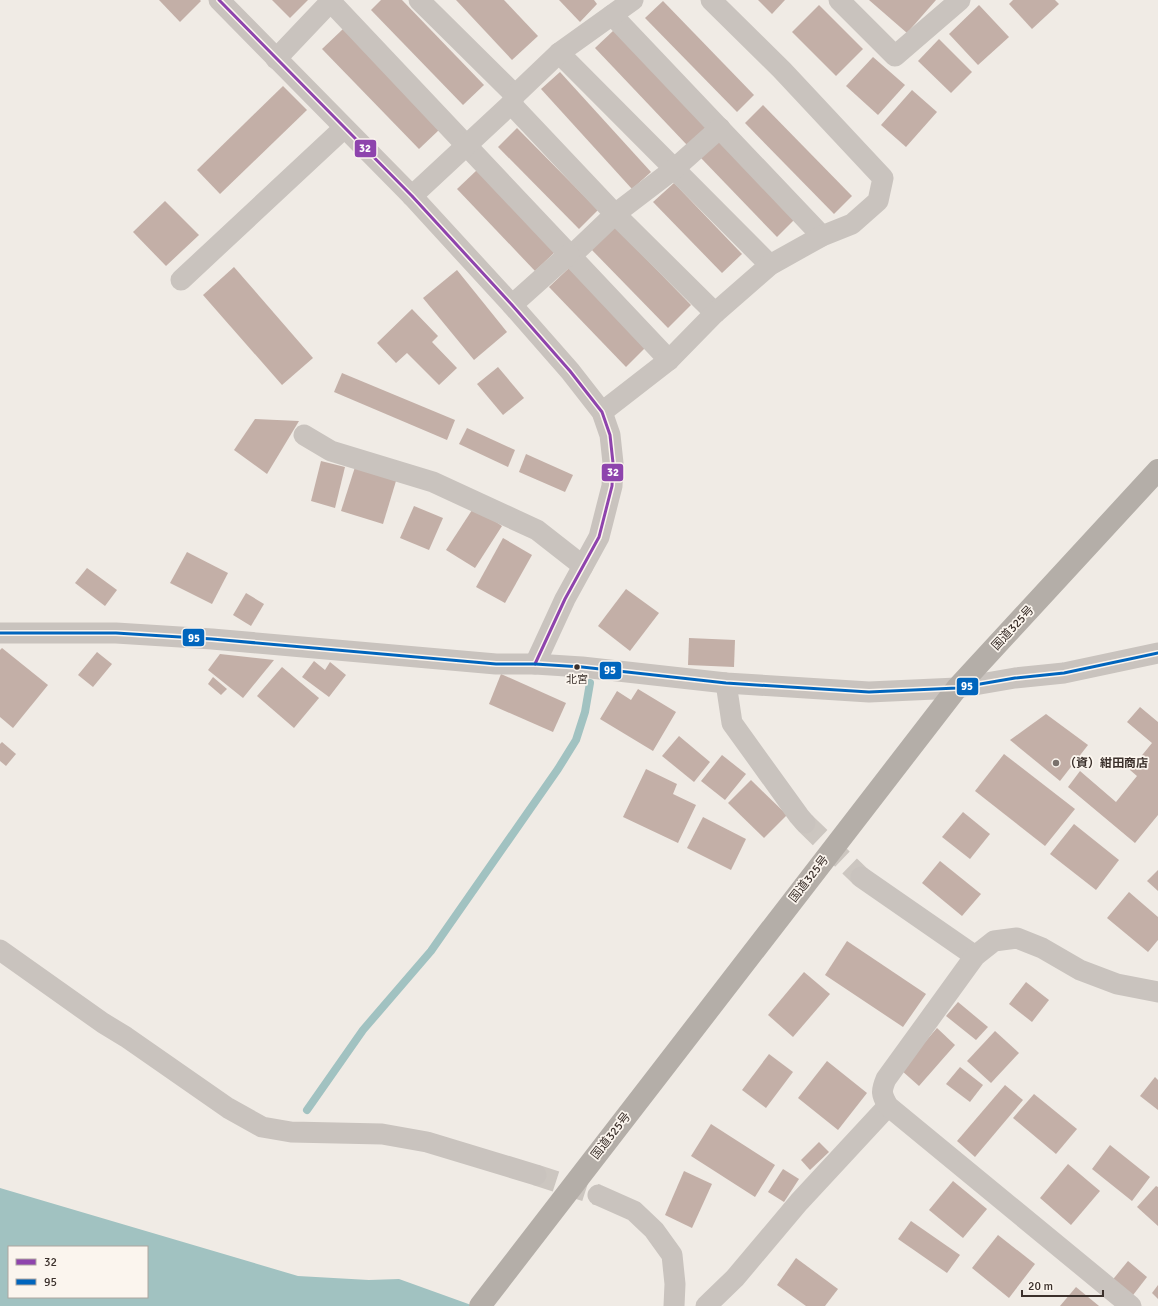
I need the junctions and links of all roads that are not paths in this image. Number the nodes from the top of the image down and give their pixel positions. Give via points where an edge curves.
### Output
1 (218, 0) edge
2 (419, 0) edge
3 (633, 0) edge
4 (711, 0) edge
5 (838, 0) edge
6 (960, 0) edge
7 (329, 2) edge
8 (612, 15) junction
9 (559, 53) junction
10 (276, 59) junction
11 (513, 100) junction
12 (344, 128) junction
13 (720, 128) junction
14 (467, 145) junction
15 (674, 169) junction
16 (412, 196) junction
17 (615, 214) junction
18 (822, 236) junction
19 (570, 255) junction
20 (770, 265) junction
21 (181, 280) dead end
22 (512, 305) junction
23 (715, 313) junction
24 (670, 360) junction
25 (602, 412) junction
26 (304, 435) dead end
27 (1158, 470) edge
28 (583, 566) junction
29 (0, 632) edge
30 (1158, 653) edge
31 (535, 664) junction
32 (726, 684) junction
33 (957, 688) junction
34 (805, 823) tunnel mouth
35 (861, 877) tunnel mouth
36 (0, 950) edge
37 (975, 956) junction
38 (1158, 992) edge
39 (888, 1106) junction
40 (536, 1175) tunnel mouth
41 (598, 1195) tunnel mouth
42 (480, 1306) edge
43 (674, 1306) edge
44 (706, 1306) edge
45 (1131, 1306) edge

1 - 10 street
2 - 11 street
3 - 8 street
4 - 18 street via 782,70 883,178 878,201 852,224
5 - 6 street via 895,56
7 - 10 street
7 - 14 street
8 - 9 street
8 - 13 street
9 - 11 street
9 - 15 street
10 - 12 street
11 - 14 street
11 - 17 street
12 - 16 street
12 - 21 street
13 - 15 street
13 - 18 street
14 - 16 street
14 - 19 street
15 - 17 street
15 - 20 street
16 - 22 street
17 - 19 street
17 - 23 street
18 - 20 street
19 - 22 street
19 - 24 street
20 - 23 street
22 - 25 street
23 - 24 street
24 - 25 street
25 - 28 street via 610,435 612,486 599,537
26 - 28 street via 331,450 433,482 537,530
27 - 33 highway, 国道325号
28 - 31 street
29 - 31 street via 132,634 496,664
30 - 33 street via 1064,673
31 - 32 street
32 - 33 street via 869,692
32 - 34 street via 732,723
33 - 42 highway, 国道325号
35 - 37 street
36 - 40 street via 228,1108 262,1127 291,1132 382,1134 427,1142
37 - 38 street via 994,941 1017,938 1042,948 1080,970 1117,984
37 - 39 street via 886,1079 881,1090
39 - 44 street via 799,1202 735,1278
39 - 45 street
41 - 43 street via 634,1211 654,1230 672,1255

